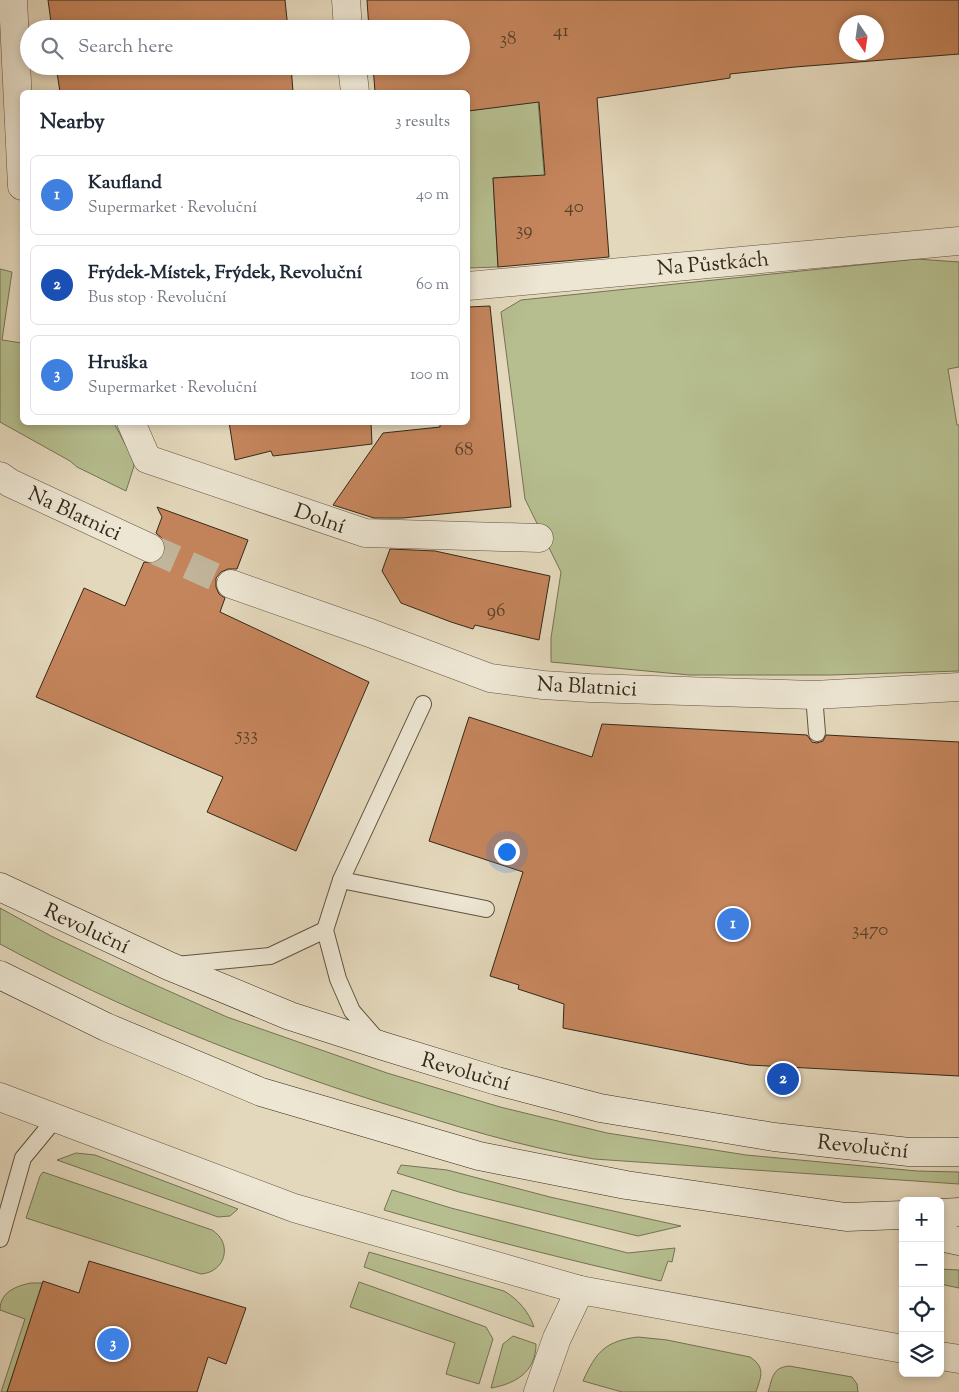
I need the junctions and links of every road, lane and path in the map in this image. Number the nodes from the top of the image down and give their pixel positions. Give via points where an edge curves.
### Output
1 (13, 0) edge
2 (346, 0) edge
3 (347, 20) edge
4 (353, 75) edge
5 (355, 90) edge
6 (20, 145) edge
7 (959, 241) edge
8 (470, 286) edge
9 (132, 425) edge
10 (0, 476) edge
11 (539, 538) dead end
12 (150, 548) tunnel mouth
13 (231, 584) tunnel mouth
14 (959, 687) edge
15 (814, 695) junction
16 (423, 704) dead end
17 (818, 733) dead end
18 (341, 880) junction
19 (0, 887) edge
20 (486, 909) dead end
21 (325, 930) junction
22 (169, 966) junction
23 (0, 975) edge
24 (383, 1046) junction
25 (0, 1097) edge
26 (56, 1118) junction
27 (959, 1152) edge
28 (959, 1212) edge
29 (944, 1213) edge
30 (899, 1215) edge
31 (846, 1217) junction
32 (899, 1228) edge
33 (944, 1238) edge
34 (0, 1239) edge
35 (959, 1241) edge
36 (580, 1290) junction
37 (899, 1348) edge
38 (944, 1357) edge
39 (959, 1359) edge
40 (538, 1392) edge

1 - 6 street
2 - 3 street
4 - 5 street
7 - 8 street, Na Půstkách
9 - 11 street, Dolní via 148,459 365,533
10 - 12 street, Na Blatnici
13 - 15 street, Na Blatnici via 490,678 590,688
14 - 15 street, Na Blatnici
15 - 17 lane
16 - 18 lane
18 - 20 lane
18 - 21 lane
19 - 22 street, Revoluční
21 - 22 lane via 270,956
21 - 24 lane via 338,979 352,1011
22 - 24 street, Revoluční via 290,1016
23 - 31 street via 106,1027 261,1092 478,1156 626,1185
24 - 27 street, Revoluční via 600,1108 793,1139 909,1152
25 - 26 street
26 - 34 lane via 23,1158
26 - 36 street via 294,1208
28 - 29 street
30 - 31 street
31 - 32 street
33 - 35 street
36 - 37 street
36 - 40 street via 556,1338
38 - 39 street

